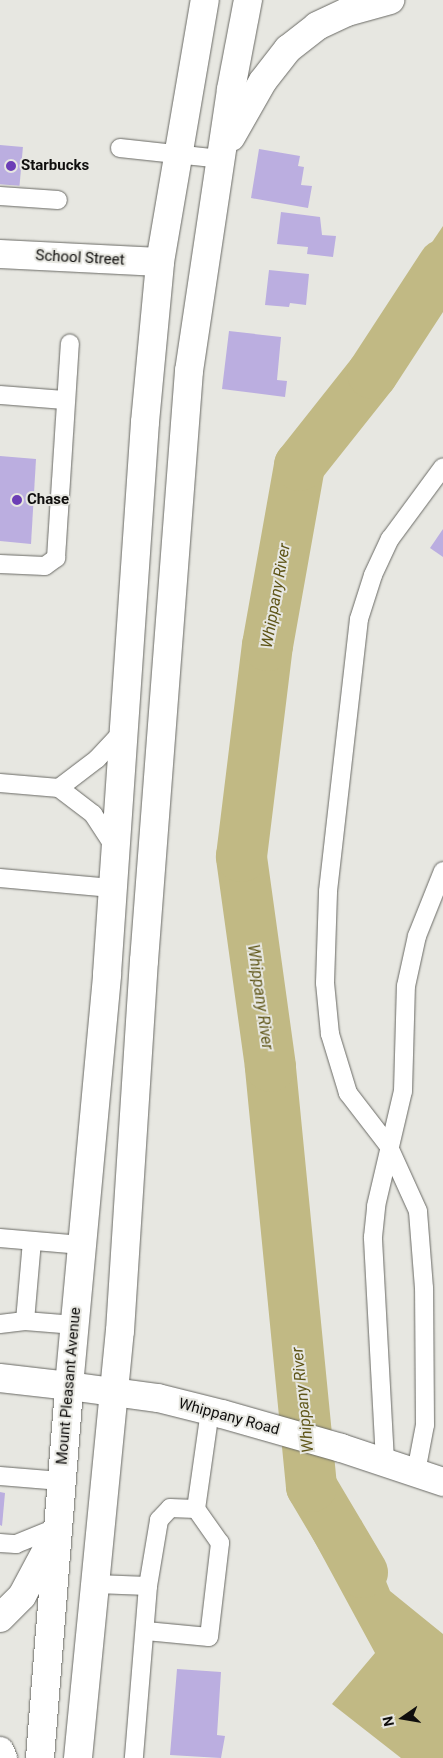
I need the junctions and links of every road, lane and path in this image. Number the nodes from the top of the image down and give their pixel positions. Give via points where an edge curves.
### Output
1 (205, 0) edge
2 (248, 0) edge
3 (390, 0) edge
4 (120, 148) dead end
5 (178, 152) junction
6 (222, 158) junction
7 (0, 196) edge
8 (58, 200) dead end
9 (0, 254) edge
10 (160, 262) junction
11 (70, 343) dead end
12 (0, 395) edge
13 (65, 400) junction
14 (443, 467) edge
15 (0, 564) edge
16 (122, 732) junction
17 (0, 784) edge
18 (59, 788) junction
19 (114, 846) junction
20 (443, 871) edge
21 (0, 878) edge
22 (112, 888) junction
23 (388, 1145) junction
24 (0, 1238) edge
25 (32, 1241) junction
26 (82, 1245) junction
27 (25, 1321) junction
28 (0, 1324) edge
29 (74, 1325) junction
30 (0, 1378) edge
31 (69, 1386) junction
32 (114, 1392) junction
33 (216, 1413) junction
34 (385, 1461) junction
35 (416, 1472) junction
36 (0, 1476) edge
37 (61, 1482) junction
38 (443, 1482) edge
39 (196, 1509) junction
40 (58, 1527) junction
41 (0, 1543) edge
42 (96, 1584) junction
43 (148, 1586) junction
44 (0, 1618) edge
45 (146, 1631) junction
46 (0, 1751) edge
47 (3, 1758) edge
48 (40, 1758) edge
49 (78, 1758) edge
50 (134, 1758) edge

1 - 5 main road, Mount Pleasant Avenue
2 - 6 main road
3 - 6 main road via 325,22 288,49 240,117
4 - 5 lane
5 - 6 lane
5 - 10 main road, Mount Pleasant Avenue
6 - 32 main road via 189,371
7 - 8 lane
9 - 10 main road, School Street
10 - 16 main road, Mount Pleasant Avenue
11 - 13 lane
12 - 13 lane
13 - 15 lane via 56,558 45,566
14 - 23 lane via 390,539 373,575 359,619 328,891 325,982 330,1034 348,1093
16 - 18 lane via 97,759
16 - 19 main road, Mount Pleasant Avenue
17 - 18 lane
18 - 19 lane via 93,814
19 - 22 main road, Mount Pleasant Avenue
20 - 23 lane via 417,936 406,986 403,1091
21 - 22 lane
22 - 26 main road, Mount Pleasant Avenue
23 - 34 lane via 373,1237
23 - 35 lane via 418,1212 424,1288 425,1425
24 - 25 lane
25 - 26 lane
25 - 27 lane
26 - 29 main road, Mount Pleasant Avenue
27 - 28 lane
27 - 29 lane
29 - 31 main road, Mount Pleasant Avenue
30 - 31 main road, Whippany Road
31 - 32 main road, Whippany Road
31 - 37 main road, Mount Pleasant Avenue
32 - 33 main road, Whippany Road via 158,1398
32 - 42 main road
33 - 34 main road, Whippany Road
33 - 39 lane
34 - 35 main road, Whippany Road
35 - 38 main road, Whippany Road
36 - 37 lane
37 - 40 main road, Mount Pleasant Avenue
39 - 43 lane via 170,1508 159,1520
39 - 45 lane via 220,1543 209,1637
40 - 41 lane via 16,1544
40 - 44 main road via 22,1596
40 - 48 main road, Mount Pleasant Avenue
42 - 43 lane
42 - 49 main road
43 - 45 lane
45 - 50 lane
46 - 47 main road

